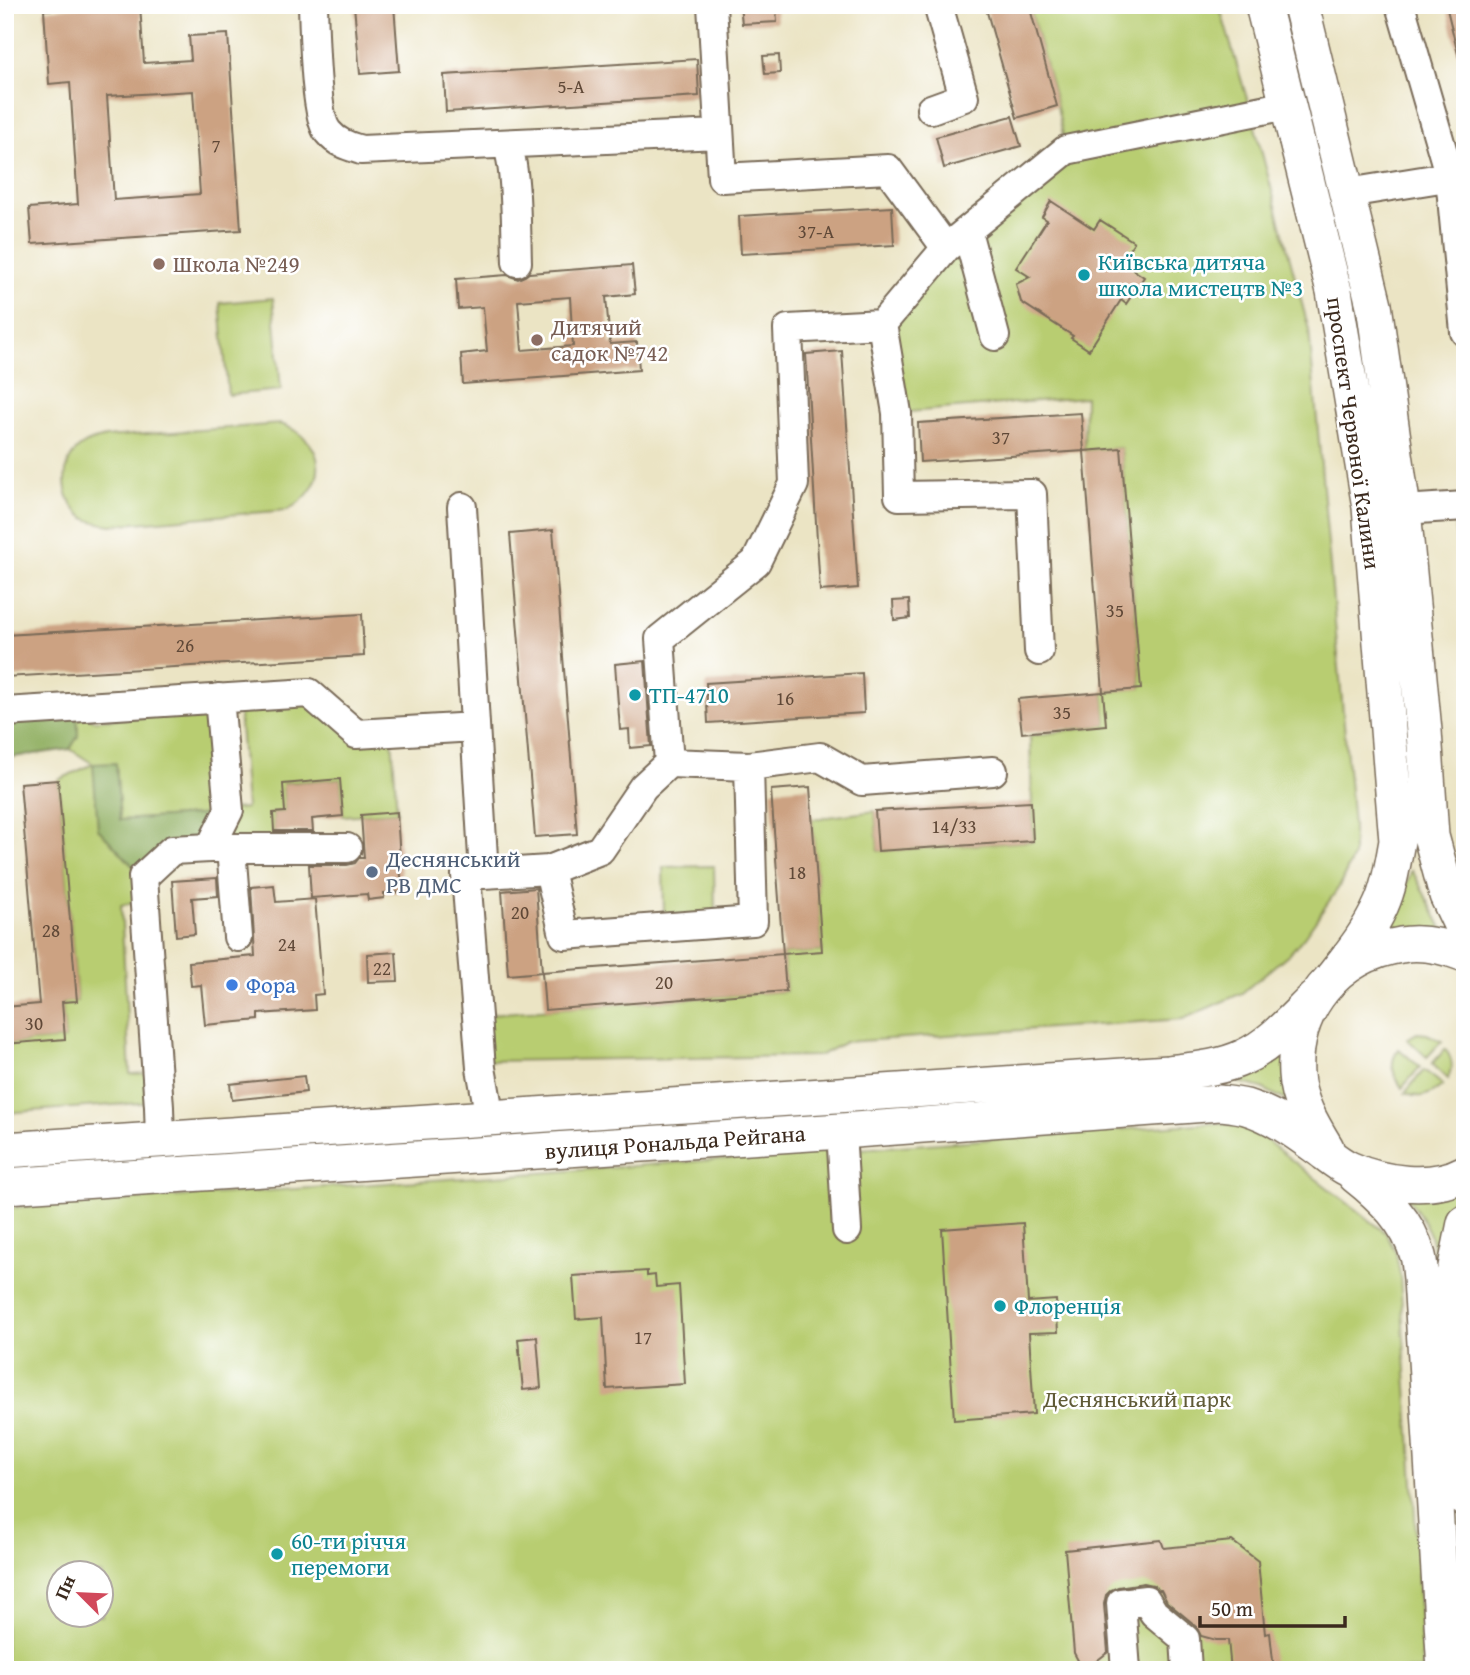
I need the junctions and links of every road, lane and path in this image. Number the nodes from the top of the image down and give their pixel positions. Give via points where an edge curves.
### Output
1 (313, 5) edge
2 (712, 5) edge
3 (938, 5) edge
4 (1263, 5) edge
5 (1301, 5) edge
6 (1400, 5) edge
7 (1287, 105) junction
8 (930, 109) dead end
9 (719, 134) junction
10 (506, 144) junction
11 (1457, 176) edge
12 (1348, 193) junction
13 (956, 240) junction
14 (517, 262) dead end
15 (882, 324) junction
16 (1465, 332) edge
17 (995, 336) dead end
18 (1465, 506) edge
19 (462, 507) dead end
20 (1403, 510) junction
21 (1039, 651) dead end
22 (219, 698) junction
23 (5, 712) edge
24 (475, 727) junction
25 (668, 763) junction
26 (748, 766) junction
27 (993, 771) dead end
28 (221, 848) junction
29 (347, 848) dead end
30 (549, 870) junction
31 (484, 874) junction
32 (1465, 933) edge
33 (238, 937) dead end
34 (1465, 954) edge
35 (1324, 987) junction
36 (491, 1118) junction
37 (841, 1131) junction
38 (160, 1140) junction
39 (5, 1150) edge
40 (1339, 1163) junction
41 (1465, 1173) edge
42 (5, 1186) edge
43 (1465, 1223) edge
44 (847, 1230) dead end
45 (1465, 1499) edge
46 (1126, 1670) edge
47 (1187, 1670) edge
48 (1445, 1670) edge

1 - 10 lane via 320,113 326,130 342,145 361,150
2 - 9 lane
3 - 8 lane via 964,97
4 - 7 main road, проспект Червоної Калини
5 - 12 main road, проспект Червоної Калини
6 - 11 lane
7 - 13 lane via 1066,150
7 - 35 main road, проспект Червоної Калини via 1334,291 1370,507 1397,841 1382,903 1364,937
9 - 10 lane
9 - 13 lane via 722,178 888,169
10 - 14 lane via 513,166
11 - 12 lane
11 - 16 lane
12 - 20 main road, проспект Червоної Калини via 1374,305
13 - 15 lane
13 - 17 lane
15 - 21 lane via 897,413 899,496 1032,494
15 - 25 lane via 788,329 794,484 756,562 660,639
18 - 20 lane
19 - 24 lane
20 - 32 main road, проспект Червоної Калини via 1431,836 1447,895
22 - 23 lane
22 - 24 lane via 309,693 356,734
22 - 28 lane via 229,810
24 - 31 lane
25 - 26 lane
25 - 30 lane via 643,787 600,850
26 - 27 lane via 820,757 862,781
26 - 30 lane via 753,921 564,935
28 - 29 lane
28 - 33 lane
28 - 38 lane via 173,850 144,877
30 - 31 lane
31 - 36 lane via 466,875 481,1068
34 - 35 main road via 1442,946 1403,944 1365,955
35 - 36 main road, вулиця Рональда Рейгана via 1269,1042 1243,1058 1205,1069
35 - 40 main road via 1303,1021 1296,1075 1303,1106
36 - 38 main road, вулиця Рональда Рейгана
37 - 40 main road, вулиця Рональда Рейгана via 1220,1103 1270,1116
37 - 42 main road, вулиця Рональда Рейгана
37 - 44 lane
38 - 39 main road, вулиця Рональда Рейгана
40 - 41 main road via 1389,1182 1424,1184
40 - 48 main road via 1393,1209 1418,1256
43 - 45 main road via 1454,1277
46 - 47 lane via 1121,1602 1146,1601 1153,1613 1185,1639

